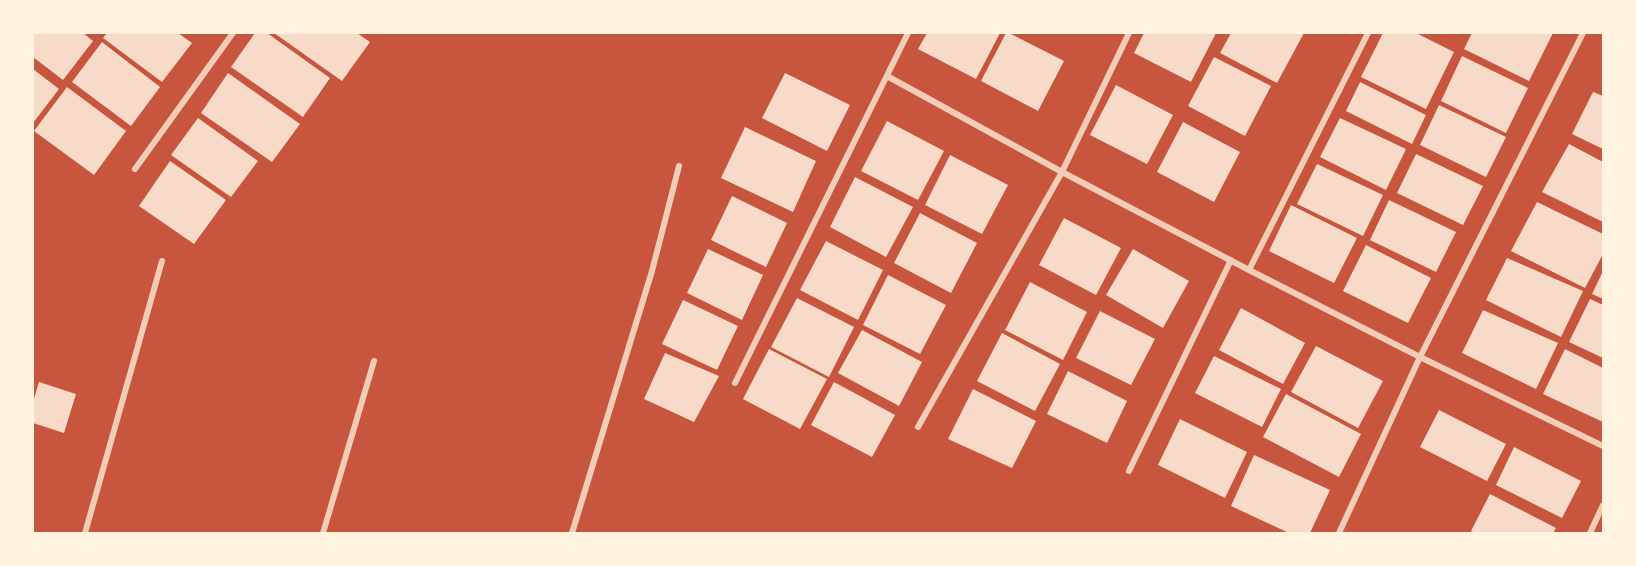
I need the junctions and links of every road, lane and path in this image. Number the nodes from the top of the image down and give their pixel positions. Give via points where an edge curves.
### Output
1 (233, 33) edge
2 (908, 33) edge
3 (1129, 33) edge
4 (1368, 33) edge
5 (1583, 33) edge
6 (887, 76) junction
7 (679, 166) dead end
8 (135, 169) dead end
9 (1062, 172) junction
10 (1231, 260) junction
11 (162, 261) dead end
12 (1249, 270) junction
13 (1420, 357) junction
14 (374, 361) dead end
15 (735, 383) dead end
16 (918, 427) dead end
17 (1603, 446) edge
18 (1129, 471) dead end
19 (1603, 505) edge
20 (85, 533) edge
21 (323, 533) edge
22 (572, 533) edge
23 (1339, 533) edge
24 (1590, 533) edge

1 - 8 street
2 - 6 street
3 - 9 street
4 - 12 street
5 - 13 street
6 - 9 street
6 - 15 street
7 - 22 street via 652,271
9 - 10 street
9 - 16 street
10 - 12 street
10 - 18 street
11 - 20 street
12 - 13 street
13 - 17 street
13 - 23 street
14 - 21 street
19 - 24 street

